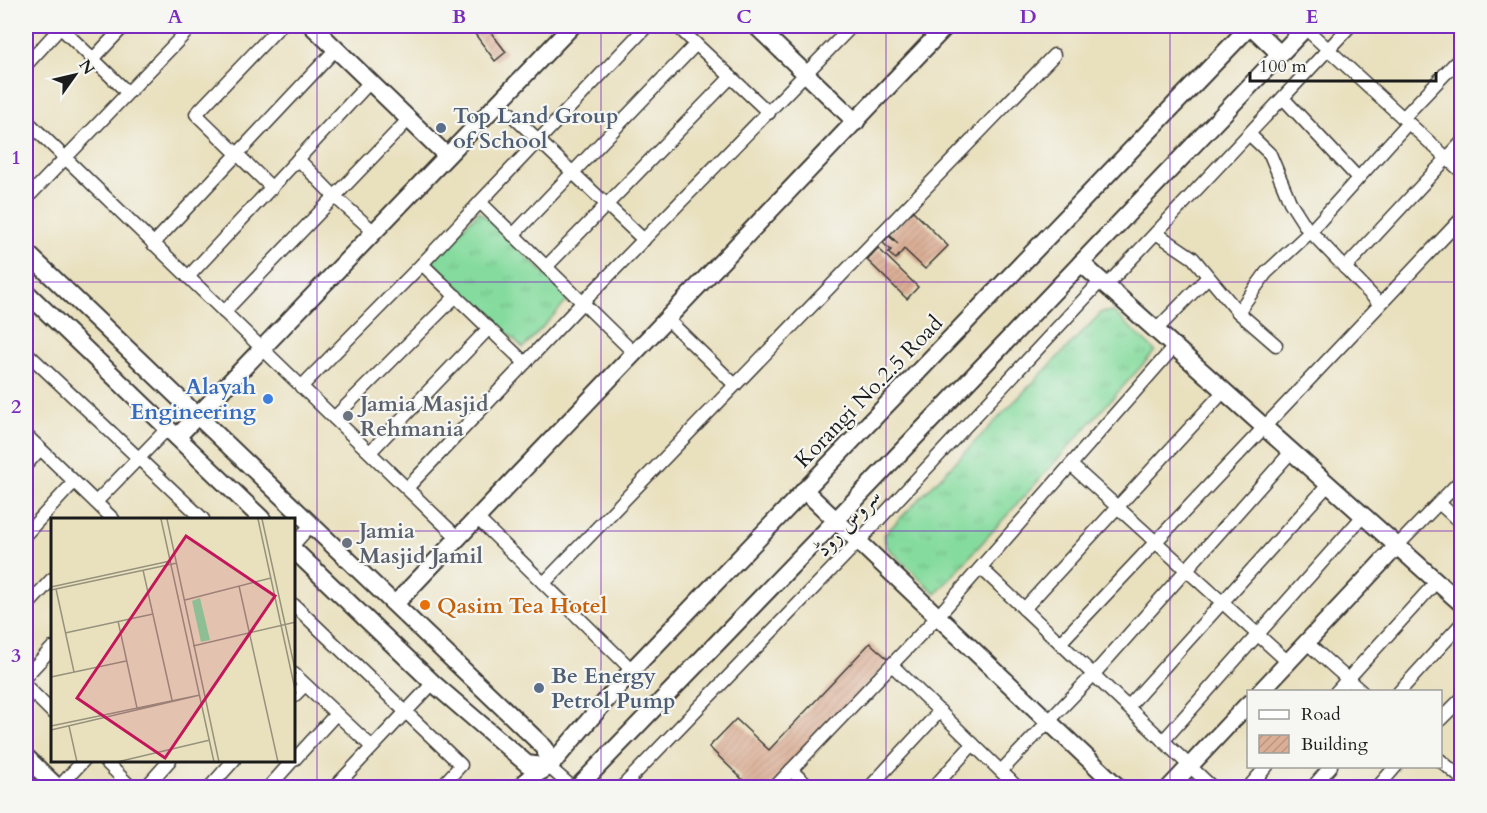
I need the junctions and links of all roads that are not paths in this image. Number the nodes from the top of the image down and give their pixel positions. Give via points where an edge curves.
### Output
1 (60, 26) edge
2 (124, 26) edge
3 (192, 26) edge
4 (280, 26) edge
5 (312, 26) edge
6 (572, 26) edge
7 (646, 26) edge
8 (677, 26) edge
9 (756, 26) edge
10 (852, 26) edge
11 (1251, 26) edge
12 (1350, 26) edge
13 (1306, 27) edge
14 (937, 28) edge
15 (774, 32) edge
16 (696, 44) junction
17 (336, 49) junction
18 (1328, 49) junction
19 (1280, 54) junction
20 (1054, 55) dead end
21 (1461, 56) edge
22 (93, 59) junction
23 (26, 65) edge
24 (807, 75) junction
25 (731, 77) junction
26 (370, 82) junction
27 (128, 92) junction
28 (1282, 98) junction
29 (498, 102) junction
30 (770, 113) junction
31 (409, 119) junction
32 (26, 120) edge
33 (1405, 120) junction
34 (856, 122) junction
35 (1249, 134) junction
36 (538, 140) junction
37 (1461, 142) edge
38 (237, 154) junction
39 (446, 155) junction
40 (64, 157) junction
41 (1446, 158) junction
42 (298, 159) junction
43 (573, 172) junction
44 (1461, 172) edge
45 (1358, 178) junction
46 (272, 188) junction
47 (334, 196) junction
48 (26, 199) edge
49 (480, 202) junction
50 (607, 205) junction
51 (1461, 218) edge
52 (373, 231) junction
53 (1310, 232) junction
54 (1156, 233) junction
55 (513, 235) junction
56 (644, 240) junction
57 (153, 244) junction
58 (26, 252) edge
59 (1081, 263) junction
60 (422, 264) junction
61 (546, 267) junction
62 (1345, 268) junction
63 (1208, 277) junction
64 (188, 278) junction
65 (1103, 284) junction
66 (26, 292) edge
67 (456, 296) junction
68 (582, 303) junction
69 (1380, 304) junction
70 (224, 312) junction
71 (1238, 312) junction
72 (667, 319) junction
73 (489, 327) junction
74 (1155, 331) junction
75 (1276, 345) dead end
76 (1174, 347) junction
77 (262, 348) junction
78 (26, 352) edge
79 (634, 353) junction
80 (525, 363) junction
81 (735, 385) junction
82 (302, 387) junction
83 (1224, 392) junction
84 (197, 416) junction
85 (334, 418) junction
86 (1263, 428) junction
87 (172, 433) junction
88 (26, 435) edge
89 (40, 449) junction
90 (370, 452) junction
91 (1291, 452) junction
92 (139, 458) junction
93 (26, 465) edge
94 (1071, 465) junction
95 (1461, 479) edge
96 (74, 482) junction
97 (1328, 485) junction
98 (407, 488) junction
99 (804, 490) junction
100 (96, 502) junction
101 (1438, 503) junction
102 (1118, 507) junction
103 (1363, 516) junction
104 (112, 518) edge
105 (203, 518) edge
106 (261, 518) edge
107 (477, 518) junction
108 (836, 520) junction
109 (1461, 524) edge
110 (311, 525) junction
111 (26, 534) edge
112 (458, 538) junction
113 (859, 541) junction
114 (296, 542) edge
115 (1155, 542) junction
116 (1397, 546) junction
117 (296, 552) edge
118 (981, 568) junction
119 (1186, 570) junction
120 (51, 580) edge
121 (1437, 581) junction
122 (544, 583) junction
123 (1222, 602) junction
124 (395, 604) junction
125 (1461, 604) edge
126 (26, 607) edge
127 (296, 607) edge
128 (1024, 609) junction
129 (938, 616) junction
130 (1461, 622) edge
131 (1257, 634) junction
132 (1306, 642) junction
133 (1060, 643) junction
134 (51, 649) edge
135 (1288, 662) junction
136 (893, 666) junction
137 (632, 670) junction
138 (1094, 675) junction
139 (26, 676) edge
140 (296, 676) edge
141 (1348, 678) junction
142 (433, 683) junction
143 (305, 685) junction
144 (26, 686) edge
145 (1262, 690) edge
146 (1338, 690) edge
147 (1360, 690) edge
148 (1401, 690) edge
149 (296, 694) edge
150 (1461, 698) edge
151 (1247, 705) edge
152 (1128, 707) junction
153 (51, 711) edge
154 (940, 711) junction
155 (405, 712) junction
156 (336, 714) junction
157 (1442, 718) edge
158 (1049, 721) junction
159 (1163, 741) junction
160 (973, 744) junction
161 (372, 747) junction
162 (26, 757) edge
163 (296, 758) edge
164 (82, 762) edge
165 (106, 762) edge
166 (168, 762) edge
167 (232, 762) edge
168 (292, 762) edge
169 (1442, 762) edge
170 (1190, 766) junction
171 (549, 767) junction
172 (1265, 768) edge
173 (1329, 768) edge
174 (1394, 768) edge
175 (791, 770) junction
176 (1461, 779) edge
177 (1008, 781) edge
178 (58, 788) edge
179 (132, 788) edge
180 (145, 788) edge
181 (209, 788) edge
182 (268, 788) edge
183 (334, 788) edge
184 (440, 788) edge
185 (520, 788) edge
186 (575, 788) edge
187 (621, 788) edge
188 (774, 788) edge
189 (810, 788) edge
190 (869, 788) edge
191 (933, 788) edge
192 (1119, 788) edge
193 (1169, 788) edge
194 (1213, 788) edge
195 (1248, 788) edge
196 (1312, 788) edge
197 (1377, 788) edge

1 - 22 street
1 - 23 street
2 - 22 street
3 - 27 street
4 - 38 street via 196,114
5 - 17 street
6 - 29 street
7 - 36 street
8 - 16 street
9 - 15 street
10 - 24 street
11 - 19 street
11 - 99 street, Korangi No.2.5 Road
12 - 18 street, سروس روڈ
13 - 18 street
13 - 19 street
14 - 34 street
15 - 24 street
16 - 25 street
16 - 43 street
17 - 26 street
17 - 38 street
18 - 28 street, سروس روڈ
18 - 33 street
19 - 59 street
20 - 81 street
21 - 33 street
22 - 27 street
24 - 30 street
24 - 34 street
25 - 30 street
25 - 50 street
26 - 31 street
26 - 42 street
27 - 40 street
28 - 35 street, سروس روڈ
28 - 45 street
29 - 36 street
29 - 39 street
30 - 56 street
31 - 39 street
31 - 47 street
32 - 40 street
33 - 41 street
33 - 45 street
34 - 72 street
35 - 53 street via 1270,154 1290,202
35 - 54 street, سروس روڈ
36 - 43 street
36 - 49 street
37 - 41 street
38 - 46 street
38 - 57 street
39 - 52 street
40 - 48 street
40 - 57 street
41 - 44 street
41 - 62 street
42 - 46 street
42 - 47 street
43 - 50 street
43 - 55 street
45 - 53 street
46 - 64 street
47 - 52 street
47 - 70 street
49 - 55 street
49 - 60 street
50 - 56 street
50 - 61 street
51 - 69 street
52 - 77 street
53 - 62 street
53 - 71 street via 1266,273
54 - 63 street via 1193,258
54 - 65 street, سروس روڈ
55 - 61 street
56 - 68 street
57 - 64 street
58 - 84 street
59 - 65 street
59 - 108 street
60 - 67 street
60 - 82 street
61 - 68 street
62 - 69 street
63 - 71 street
63 - 74 street
64 - 70 street
65 - 74 street
65 - 113 street, سروس روڈ
66 - 87 street
67 - 73 street
67 - 85 street
68 - 79 street
68 - 80 street
69 - 86 street
70 - 77 street
71 - 75 street
72 - 79 street
72 - 81 street
73 - 80 street
73 - 90 street
74 - 76 street
76 - 83 street
76 - 94 street
77 - 82 street
77 - 84 street
78 - 92 street
79 - 107 street
80 - 98 street
81 - 122 street
82 - 85 street
83 - 86 street
83 - 102 street
84 - 87 street
84 - 110 street
85 - 90 street
86 - 91 street
86 - 115 street
87 - 92 street
87 - 106 street
88 - 89 street
89 - 93 street
89 - 96 street
90 - 98 street
91 - 97 street
91 - 119 street
92 - 100 street
92 - 105 street
94 - 102 street
94 - 118 street
95 - 101 street
96 - 100 street
96 - 111 street
97 - 103 street
97 - 123 street
98 - 112 street
99 - 108 street
99 - 137 street, Korangi No.2.5 Road
100 - 104 street
101 - 109 street
101 - 116 street
102 - 115 street
102 - 128 street
103 - 116 street
103 - 131 street
107 - 112 street
107 - 122 street
108 - 113 street
108 - 186 street
110 - 114 street
110 - 124 street
112 - 124 street
113 - 129 street
113 - 187 street, سروس روڈ
115 - 119 street
115 - 133 street
116 - 121 street
116 - 132 street
117 - 142 street
118 - 128 street
118 - 129 street
119 - 123 street
119 - 138 street
120 - 126 street
121 - 125 street
121 - 141 street
122 - 137 street
123 - 131 street
123 - 152 street
124 - 171 street via 545,748
127 - 155 street
128 - 133 street
129 - 136 street
129 - 158 street
130 - 148 street
131 - 135 street
131 - 159 street
132 - 135 street
132 - 141 street
133 - 138 street
134 - 139 street
135 - 145 street
136 - 154 street
136 - 175 street
137 - 171 street, Korangi No.2.5 Road
138 - 152 street
138 - 158 street
140 - 143 street
141 - 146 street
141 - 147 street
142 - 155 street
142 - 171 street via 527,764
143 - 149 street
143 - 156 street
144 - 153 street
150 - 157 street
151 - 170 street
152 - 159 street
154 - 160 street
154 - 190 street
155 - 161 street
155 - 184 street via 461,765
156 - 161 street
156 - 163 street
158 - 177 street
158 - 192 street
159 - 170 street
160 - 177 street
160 - 191 street
161 - 183 street
162 - 178 street
164 - 178 street
165 - 179 street
166 - 180 street
167 - 181 street
168 - 182 street
169 - 176 street
170 - 193 street
170 - 194 street
171 - 185 street, Korangi No.2.5 Road
171 - 186 street
172 - 195 street
173 - 196 street
174 - 197 street
175 - 188 street
175 - 189 street

